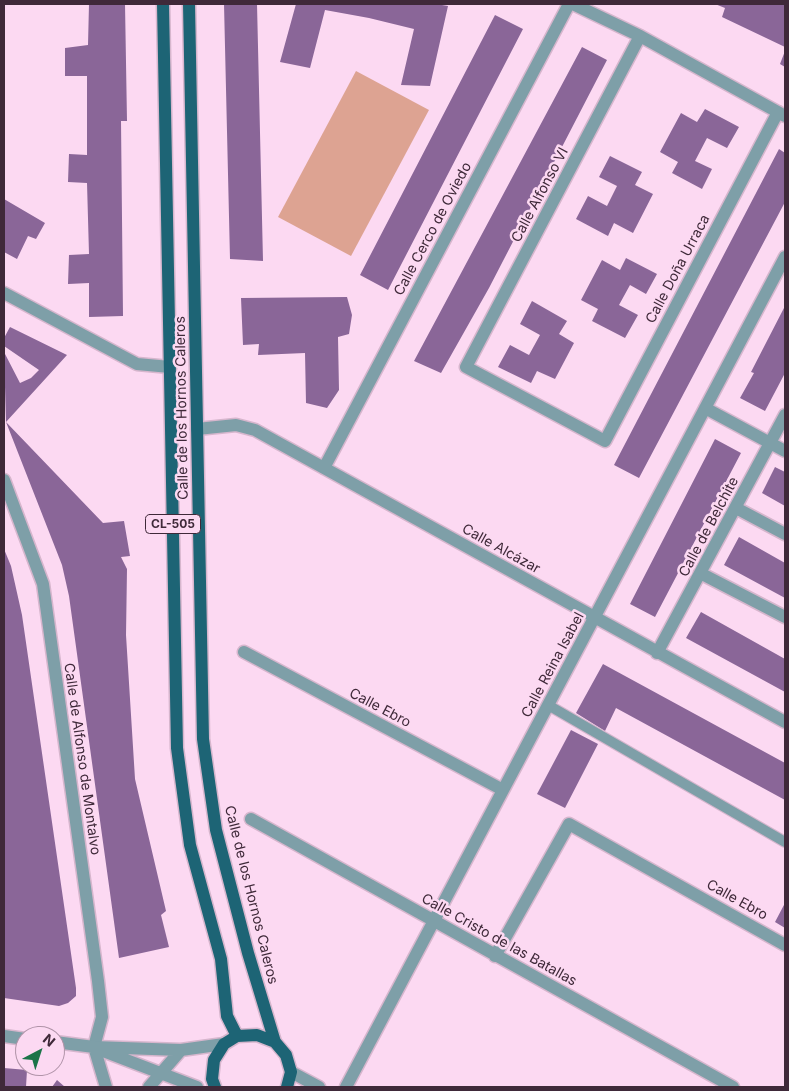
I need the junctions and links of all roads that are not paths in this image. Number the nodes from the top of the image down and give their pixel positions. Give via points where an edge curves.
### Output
1 (163, 4) edge
2 (189, 4) edge
3 (571, 4) edge
4 (640, 36) junction
5 (782, 114) edge
6 (785, 256) edge
7 (4, 293) edge
8 (170, 367) junction
9 (705, 408) junction
10 (785, 415) edge
11 (197, 429) junction
12 (606, 440) joint
13 (770, 442) junction
14 (785, 451) edge
15 (324, 468) junction
16 (4, 480) edge
17 (736, 508) junction
18 (785, 534) edge
19 (702, 574) junction
20 (785, 617) edge
21 (594, 618) junction
22 (244, 652) dead end
23 (657, 653) junction
24 (548, 705) junction
25 (785, 722) edge
26 (503, 790) junction
27 (251, 819) dead end
28 (785, 842) edge
29 (434, 921) junction
30 (785, 944) edge
31 (495, 956) junction
32 (237, 1036) junction
33 (275, 1042) junction
34 (65, 1043) edge
35 (224, 1044) junction
36 (94, 1047) junction
37 (181, 1050) junction
38 (160, 1073) junction
39 (291, 1082) edge
40 (106, 1087) edge
41 (150, 1087) edge
42 (196, 1087) edge
43 (215, 1087) edge
44 (319, 1087) edge
45 (346, 1087) edge
46 (733, 1087) edge

1 - 8 main road, Calle de los Hornos Caleros / CL-505
2 - 11 main road, Calle de los Hornos Caleros / CL-505
3 - 4 street
3 - 15 street, Calle Cerco de Oviedo
4 - 5 street
4 - 12 street, Calle Alfonso VI via 466,367
5 - 12 street, Calle Doña Urraca
6 - 9 street, Calle Reina Isabel
7 - 8 street via 137,364
8 - 32 main road, Calle de los Hornos Caleros / CL-505 via 177,748 190,845 221,959 227,1016
9 - 13 street
9 - 21 street, Calle Reina Isabel
10 - 13 street, Calle de Belchite
11 - 15 street, Calle Alcázar via 236,425 256,430
11 - 33 main road, Calle de los Hornos Caleros / CL-505 via 203,739 216,830
13 - 14 street
13 - 17 street, Calle de Belchite
15 - 21 street, Calle Alcázar
16 - 36 street, Calle de Alfonso de Montalvo via 43,584 102,1017
17 - 18 street
17 - 19 street, Calle de Belchite
19 - 20 street
19 - 23 street, Calle de Belchite
21 - 23 street, Calle Alcázar
21 - 24 street, Calle Reina Isabel
22 - 26 street, Calle Ebro
23 - 25 street, Calle Alcázar
24 - 26 street, Calle Reina Isabel
24 - 28 lane
26 - 29 street, Calle Reina Isabel
27 - 29 street, Calle Cristo de las Batallas
29 - 31 street, Calle Cristo de las Batallas
29 - 45 street, Calle Reina Isabel
30 - 31 street, Calle Ebro via 569,824
31 - 46 street, Calle Cristo de las Batallas
32 - 33 main road via 257,1034
32 - 35 main road
33 - 39 main road, CL-505 via 286,1055
34 - 36 street
35 - 37 street
35 - 43 main road via 214,1060 212,1079
36 - 37 street
36 - 38 street
36 - 40 street
37 - 38 street
38 - 41 street
38 - 42 street
39 - 44 street

